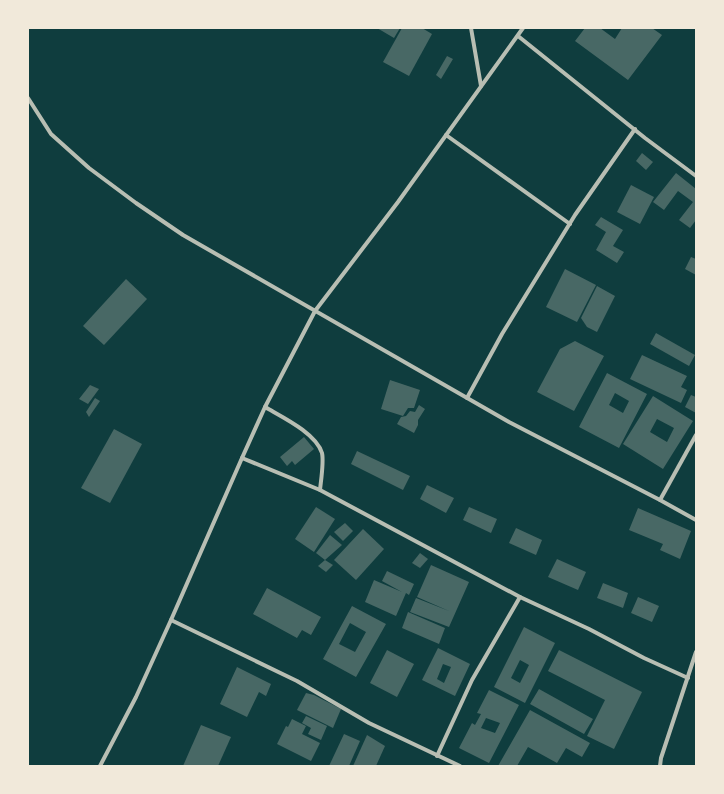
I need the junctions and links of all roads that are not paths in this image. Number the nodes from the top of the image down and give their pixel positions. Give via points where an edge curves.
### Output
1 (471, 28) edge
2 (523, 28) edge
3 (518, 36) junction
4 (481, 86) junction
5 (28, 98) edge
6 (635, 129) junction
7 (446, 135) junction
8 (696, 176) edge
9 (570, 224) junction
10 (315, 311) junction
11 (467, 398) junction
12 (265, 407) junction
13 (696, 435) edge
14 (242, 458) junction
15 (320, 490) junction
16 (660, 500) junction
17 (696, 520) edge
18 (520, 597) junction
19 (171, 620) junction
20 (696, 652) edge
21 (688, 678) junction
22 (437, 756) junction
23 (100, 766) edge
24 (460, 766) edge
25 (660, 766) edge

1 - 4 street
2 - 3 street
3 - 4 street
3 - 6 street
4 - 7 street
5 - 10 street via 51,134 89,168 136,203 183,235
6 - 8 street
6 - 9 street
7 - 9 street
7 - 10 street
9 - 11 street via 502,334
10 - 11 street
10 - 12 street
11 - 16 street
12 - 14 street
12 - 15 street via 314,439 322,453
13 - 16 street
14 - 15 street
14 - 19 street
15 - 18 street
16 - 17 street
18 - 21 street
18 - 22 street via 472,680
19 - 22 street via 297,681 369,722
19 - 23 street via 136,697
20 - 21 street
21 - 25 street
22 - 24 street

